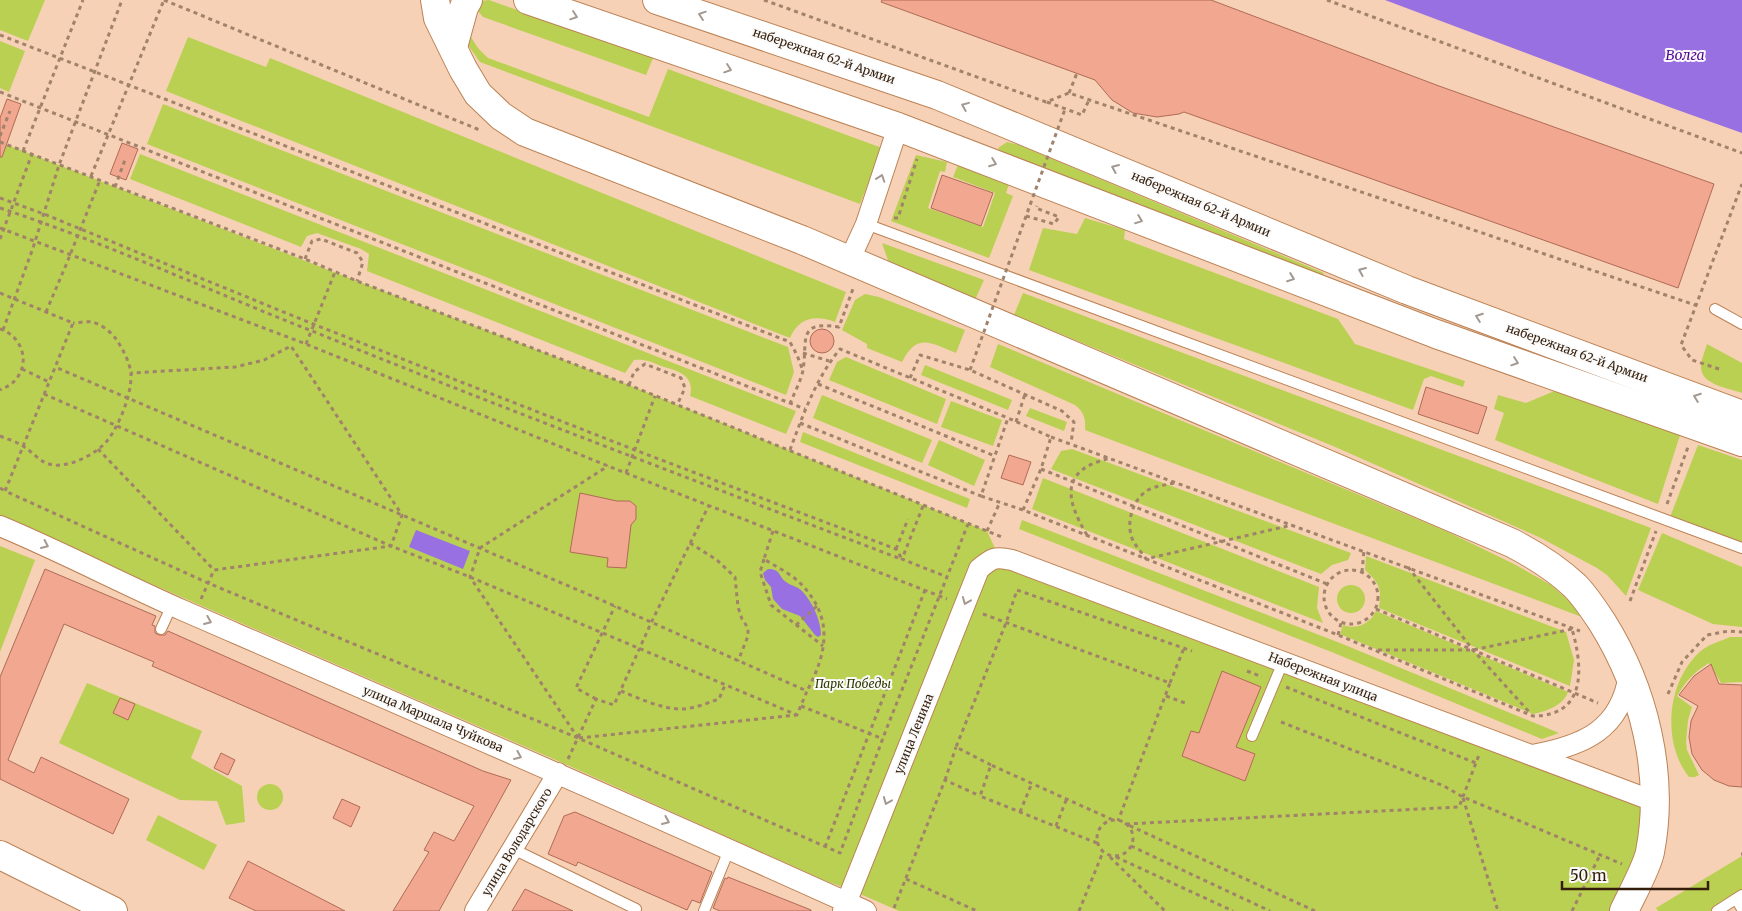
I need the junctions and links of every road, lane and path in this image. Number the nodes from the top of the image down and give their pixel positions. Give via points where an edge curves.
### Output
1 (83, 0) edge
2 (122, 0) edge
3 (164, 0) edge
4 (468, 0) edge
5 (528, 0) edge
6 (657, 0) edge
7 (764, 0) edge
8 (1327, 0) edge
9 (433, 6) edge
10 (0, 35) edge
11 (60, 58) junction
12 (458, 58) junction
13 (95, 72) junction
14 (1076, 73) dead end
15 (130, 86) junction
16 (0, 92) edge
17 (1068, 92) junction
18 (1088, 100) junction
19 (1046, 102) junction
20 (40, 107) junction
21 (1065, 109) junction
22 (10, 111) dead end
23 (76, 122) junction
24 (898, 127) junction
25 (110, 135) junction
26 (0, 136) edge
27 (0, 142) edge
28 (23, 151) junction
29 (1742, 153) edge
30 (32, 154) junction
31 (126, 156) dead end
32 (59, 165) junction
33 (91, 176) junction
34 (100, 180) junction
35 (1742, 184) edge
36 (115, 186) junction
37 (0, 198) edge
38 (13, 202) junction
39 (0, 208) edge
40 (1036, 208) dead end
41 (10, 211) junction
42 (44, 214) junction
43 (1026, 216) junction
44 (41, 222) junction
45 (866, 224) junction
46 (2, 228) edge
47 (80, 230) junction
48 (78, 235) junction
49 (0, 238) edge
50 (35, 241) junction
51 (70, 255) junction
52 (305, 259) junction
53 (849, 261) junction
54 (335, 272) junction
55 (357, 281) junction
56 (0, 293) edge
57 (14, 299) junction
58 (1695, 305) junction
59 (1715, 309) dead end
60 (46, 312) junction
61 (73, 323) junction
62 (313, 324) junction
63 (1742, 324) edge
64 (839, 327) dead end
65 (2, 329) edge
66 (311, 331) junction
67 (294, 340) junction
68 (306, 344) junction
69 (291, 346) junction
70 (803, 353) junction
71 (829, 361) junction
72 (55, 366) junction
73 (22, 369) junction
74 (1719, 369) dead end
75 (970, 370) junction
76 (803, 371) junction
77 (130, 372) junction
78 (910, 378) junction
79 (49, 382) junction
80 (818, 384) junction
81 (629, 385) junction
82 (0, 390) edge
83 (44, 394) junction
84 (1025, 394) junction
85 (655, 396) junction
86 (128, 399) junction
87 (790, 404) junction
88 (677, 405) junction
89 (805, 409) junction
90 (1742, 415) edge
91 (1008, 418) junction
92 (1016, 422) junction
93 (800, 423) junction
94 (1697, 426) junction
95 (116, 427) junction
96 (0, 436) edge
97 (1051, 437) junction
98 (1742, 442) edge
99 (1071, 443) junction
100 (22, 445) junction
101 (98, 449) junction
102 (635, 450) junction
103 (790, 450) junction
104 (995, 456) junction
105 (633, 457) junction
106 (1112, 458) junction
107 (608, 466) junction
108 (1041, 469) junction
109 (626, 473) junction
110 (1072, 482) junction
111 (1174, 483) junction
112 (0, 488) edge
113 (5, 490) junction
114 (981, 496) junction
115 (1000, 502) junction
116 (709, 505) junction
117 (923, 506) junction
118 (1133, 506) junction
119 (1022, 510) junction
120 (402, 515) junction
121 (1661, 518) junction
122 (908, 519) dead end
123 (968, 524) junction
124 (1293, 525) junction
125 (0, 526) edge
126 (773, 531) junction
127 (987, 531) junction
128 (1087, 535) junction
129 (1005, 538) dead end
130 (1222, 541) junction
131 (690, 543) junction
132 (392, 546) junction
133 (480, 548) junction
134 (1742, 548) edge
135 (896, 549) junction
136 (1364, 550) junction
137 (1146, 558) junction
138 (764, 559) junction
139 (902, 559) junction
140 (990, 560) joint
141 (1407, 566) junction
142 (214, 570) junction
143 (1362, 572) junction
144 (470, 577) junction
145 (947, 577) junction
146 (208, 583) junction
147 (1327, 584) junction
148 (924, 590) junction
149 (940, 596) junction
150 (1630, 601) dead end
151 (172, 605) junction
152 (198, 605) dead end
153 (615, 606) junction
154 (817, 606) junction
155 (1376, 609) junction
156 (1342, 622) junction
157 (1006, 623) junction
158 (651, 624) junction
159 (796, 625) junction
160 (1572, 628) junction
161 (161, 629) dead end
162 (1742, 632) edge
163 (602, 633) junction
164 (1338, 635) junction
165 (823, 646) junction
166 (1184, 648) junction
167 (639, 650) junction
168 (1374, 650) junction
169 (1473, 650) junction
170 (1198, 652) dead end
171 (738, 661) junction
172 (1283, 662) junction
173 (1240, 669) dead end
174 (1629, 674) junction
175 (1275, 682) junction
176 (1170, 683) junction
177 (725, 685) junction
178 (620, 691) junction
179 (807, 691) junction
180 (1575, 693) junction
181 (1668, 694) dead end
182 (1166, 696) junction
183 (596, 699) junction
184 (1185, 703) dead end
185 (1602, 705) dead end
186 (801, 706) junction
187 (797, 715) junction
188 (1533, 716) junction
189 (1281, 722) dead end
190 (869, 734) junction
191 (1252, 736) dead end
192 (578, 738) junction
193 (883, 740) junction
194 (956, 747) junction
195 (1532, 755) junction
196 (991, 765) junction
197 (562, 769) junction
198 (945, 780) junction
199 (1032, 783) junction
200 (980, 796) junction
201 (1463, 797) junction
202 (1067, 798) junction
203 (1656, 802) junction
204 (1020, 812) junction
205 (1115, 820) junction
206 (1126, 824) junction
207 (1056, 826) junction
208 (1097, 843) junction
209 (1131, 846) junction
210 (825, 847) junction
211 (513, 849) junction
212 (729, 850) junction
213 (1103, 852) junction
214 (1600, 854) junction
215 (0, 855) edge
216 (1109, 856) junction
217 (1116, 857) junction
218 (1629, 867) dead end
219 (906, 879) junction
220 (1739, 897) edge
221 (845, 907) edge
222 (894, 908) dead end
223 (636, 909) dead end
224 (1742, 909) edge
225 (113, 911) edge
226 (475, 911) edge
227 (704, 911) edge
228 (866, 911) edge
229 (977, 911) edge
230 (1079, 911) edge
231 (1165, 911) edge
232 (1232, 911) edge
233 (1270, 911) edge
234 (1315, 911) edge
235 (1498, 911) edge
236 (1572, 911) edge
237 (1624, 911) edge
238 (1718, 911) edge

1 - 11 path
2 - 13 path
3 - 15 path
4 - 12 main road via 464,7
5 -> 24 main road
90 -> 6 main road, набережная 62-й Армии via 1407,290 937,94
7 - 19 path
8 - 29 path
9 - 12 main road
10 - 11 path
11 - 13 path
11 - 20 path
12 - 53 main road via 478,94 501,116 525,132
13 - 15 path
13 - 23 path
14 - 17 path
15 - 25 path
15 - 76 path via 790,342
16 - 20 path
17 - 18 path
17 - 19 path
18 - 21 path via 1082,115
18 - 58 path
19 - 21 path
20 - 23 path
20 - 28 path
21 - 43 path, bridge
22 - 26 path
23 - 25 path
23 - 32 path
45 -> 24 street
24 -> 94 main road via 1436,334
25 - 33 path
25 - 87 path
27 - 28 path
28 - 30 path
30 - 32 path
30 - 38 path
31 - 36 path
32 - 33 path
32 - 42 path
33 - 34 path
34 - 36 path
34 - 47 path
35 - 58 path
36 - 52 path
37 - 38 path
38 - 41 path
38 - 42 path
39 - 41 path
40 - 43 path via 1059,217 1054,224
41 - 44 path
41 - 46 path
42 - 44 path
42 - 47 path
43 - 75 path, bridge
44 - 48 path
44 - 50 path
45 - 53 street
45 - 121 lane
46 - 49 path
46 - 50 path
47 - 48 path
47 - 62 path
48 - 51 path
48 - 66 path
50 - 51 path
50 - 57 path
51 - 60 path
51 - 67 path
52 - 54 path
52 - 55 path via 312,241 322,239 357,253 363,262
53 - 174 main road via 1512,543 1534,555 1576,587 1616,645
54 - 55 path
54 - 62 path
55 - 81 path
56 - 57 path
57 - 60 path
57 - 65 path
58 - 74 path via 1681,345 1692,360
59 - 63 lane
60 - 61 path
61 - 72 path
61 - 77 path via 92,322 112,334 122,348
62 - 66 path
62 - 102 path
64 - 70 path via 827,325 810,329
65 - 73 path via 12,335 22,350
66 - 68 path
66 - 105 path
67 - 68 path
67 - 69 path
68 - 107 path
69 - 77 path via 264,360 235,367
69 - 120 path
70 - 71 path
70 - 76 path
71 - 78 path via 840,349
71 - 80 path
72 - 79 path
72 - 86 path
73 - 79 path
73 - 82 path via 10,386
75 - 78 path via 920,355
75 - 84 path
76 - 87 path
77 - 86 path
78 - 91 path
79 - 83 path
80 - 89 path
80 - 104 path
81 - 85 path
81 - 88 path via 634,372 645,364 681,378 686,388
83 - 95 path
83 - 100 path
84 - 92 path
84 - 99 path via 1062,411 1074,422
85 - 88 path
85 - 102 path
86 - 95 path
86 - 120 path
87 - 89 path
88 - 103 path
89 - 93 path
91 - 92 path
91 - 104 path
92 - 97 path
93 - 103 path
93 - 114 path
94 - 98 main road
94 - 121 path
95 - 101 path
95 - 132 path
96 - 100 path
97 - 99 path
97 - 108 path
99 - 106 path
100 - 101 path via 44,462 60,465 78,461
100 - 113 path
101 - 142 path
102 - 105 path
102 - 135 path
103 - 117 path
104 - 114 path
105 - 109 path
105 - 139 path
106 - 110 path via 1093,462
106 - 111 path
107 - 109 path
107 - 133 path
108 - 110 path
108 - 119 path
109 - 116 path
110 - 118 path
110 - 128 path via 1073,508
111 - 118 path via 1146,491
111 - 124 path
112 - 113 path
113 - 146 path
114 - 115 path
115 - 119 path
115 - 127 path
116 - 126 path
116 - 131 path
117 - 123 path
117 - 139 path
118 - 130 path
118 - 137 path via 1131,535
119 - 128 path
120 - 132 path
120 - 133 path
121 - 134 lane
121 - 150 path
122 - 135 path
123 - 127 path
123 - 145 path
124 - 130 path
124 - 136 path
125 -> 151 street, улица Маршала Чуйкова
126 - 138 path
126 - 148 path
127 - 129 path
128 - 137 path
130 - 137 path
130 - 147 path
131 - 158 path
131 - 171 path via 735,576 738,607 748,628
132 - 142 path
132 - 144 path
133 - 144 path
133 - 153 path
135 - 139 path
136 - 141 path
136 - 143 path
137 - 164 path
138 - 154 path via 802,584
138 - 159 path via 760,572 771,605
139 - 145 path
140 - 172 street, Набережная улица via 999,557 1012,560
140 -> 221 street, улица Ленина via 979,569
141 - 160 path
141 - 169 path
142 - 146 path
143 - 147 path via 1339,572
143 - 155 path via 1375,584 1378,592
144 - 163 path
144 - 192 path
145 - 149 path
146 - 152 path
146 - 192 path
147 - 156 path via 1324,602 1333,618
148 - 149 path
148 - 190 path
149 - 193 path
151 - 161 lane
151 -> 197 street, улица Маршала Чуйкова
153 - 158 path
153 - 163 path
154 - 159 path
154 - 165 path via 824,632
155 - 156 path via 1358,624
155 - 169 path
156 - 164 path
157 - 166 path via 1017,590
157 - 176 path
157 - 194 path
158 - 167 path
158 - 171 path
159 - 165 path
160 - 169 path
160 - 180 path via 1579,680
162 - 181 path via 1728,630 1708,635 1682,662
163 - 167 path
163 - 183 path via 576,688
164 - 168 path
165 - 179 path via 818,670
166 - 170 path
166 - 176 path
167 - 177 path
167 - 178 path
168 - 169 path
168 - 188 path
169 - 180 path
169 - 188 path
171 - 179 path
172 - 175 lane
172 - 195 street, Набережная улица
173 - 175 path
174 - 195 street via 1620,708 1609,722 1575,743
174 - 203 main road via 1645,723
175 - 191 lane
175 - 201 path via 1476,762
176 - 182 path
177 - 178 path via 719,699 680,709
177 - 187 path
178 - 183 path via 614,706
179 - 186 path
180 - 185 path
180 - 188 path via 1572,700 1557,711 1546,716
182 - 184 path
182 - 205 path
183 - 192 path
186 - 187 path
186 - 190 path
187 - 192 path
189 - 201 path via 1444,786
190 - 193 path
190 - 210 path
192 - 197 path
192 - 210 path
193 - 210 path via 840,853
194 - 196 path
194 - 198 path
195 - 203 street, Набережная улица
196 - 199 path
196 - 200 path
197 - 211 street, улица Володарского
197 -> 212 street, улица Маршала Чуйкова
198 - 200 path
198 - 219 path
199 - 202 path
199 - 204 path
200 - 204 path
201 - 206 path via 1459,807
201 - 214 path
201 - 235 path
202 - 205 path
202 - 207 path
203 - 237 main road via 1650,854
204 - 207 path
205 - 206 path
205 - 208 path via 1101,826
206 - 209 path via 1133,837
206 - 234 path
207 - 208 path
208 - 213 path
209 - 217 path via 1123,855
209 - 233 path
211 - 223 lane
211 - 226 street, улица Володарского
212 - 221 street, улица Маршала Чуйкова
212 - 227 lane
213 - 216 path
213 - 230 path
214 - 218 path
214 - 236 path
215 - 225 main road
216 - 217 path
216 - 231 path
217 - 232 path
219 - 222 path
219 - 229 path
220 - 224 lane
220 - 238 lane
221 - 228 street, улица Маршала Чуйкова

